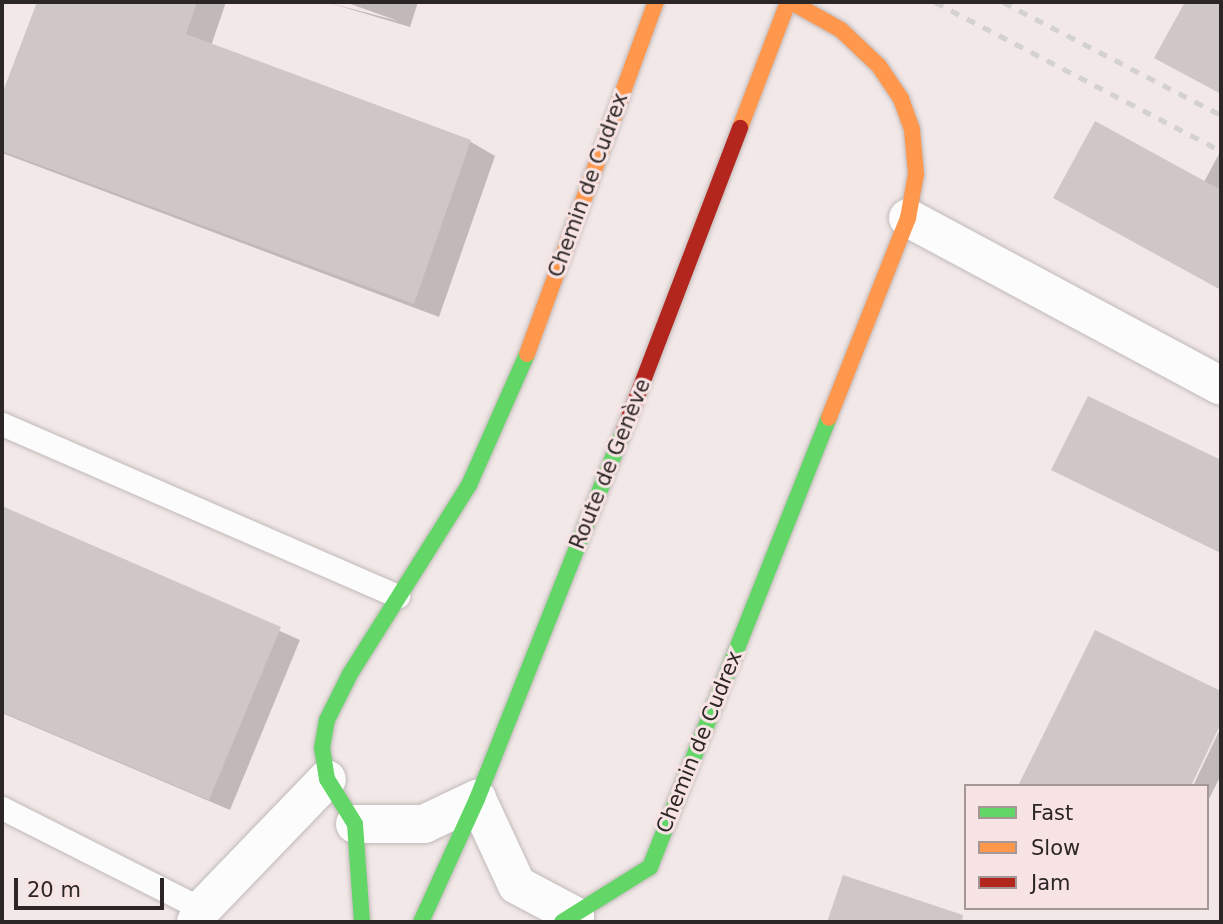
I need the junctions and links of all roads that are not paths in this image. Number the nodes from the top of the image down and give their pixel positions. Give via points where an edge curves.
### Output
1 (656, 2) edge
2 (789, 2) edge
3 (908, 218) junction
4 (1221, 387) edge
5 (2, 424) edge
6 (398, 597) junction
7 (327, 779) junction
8 (477, 799) junction
9 (2, 808) edge
10 (355, 824) junction
11 (199, 916) edge
12 (569, 919) edge
13 (362, 922) edge
14 (421, 922) edge

1 - 6 street, Chemin de Cudrex via 518,379 469,485
2 - 3 street, Chemin de Cudrex via 841,30 880,66 901,99 912,131 916,174
2 - 8 street, Route de Genève
3 - 4 street
3 - 12 street, Chemin de Cudrex via 650,867
5 - 6 lane
6 - 7 street, Chemin de Cudrex via 327,720 322,748
7 - 10 street, Chemin de Cudrex
7 - 11 street
8 - 10 street via 424,824
8 - 12 street, Chemin de Cudrex via 517,886
8 - 14 street, Route de Genève
9 - 11 lane
10 - 13 street

